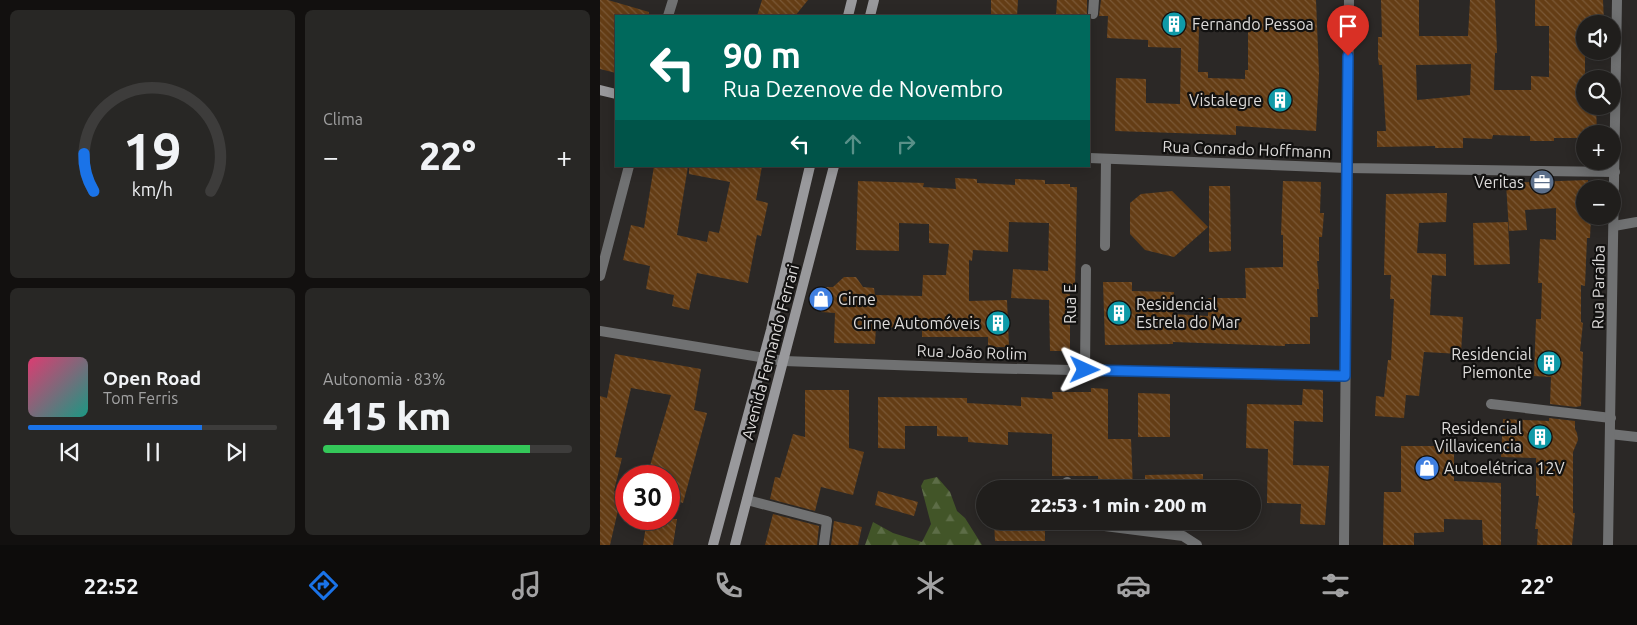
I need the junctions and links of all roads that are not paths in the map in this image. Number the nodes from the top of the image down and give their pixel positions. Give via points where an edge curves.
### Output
1 (673, 0) edge
2 (852, 0) edge
3 (874, 0) edge
4 (1094, 0) edge
5 (1349, 0) edge
6 (1617, 0) edge
7 (1094, 14) dead end
8 (668, 15) edge
9 (848, 15) edge
10 (870, 15) edge
11 (600, 90) edge
12 (615, 94) edge
13 (1090, 158) edge
14 (1106, 159) junction
15 (629, 167) edge
16 (810, 167) edge
17 (834, 167) edge
18 (1347, 168) junction
19 (1614, 172) junction
20 (1637, 222) edge
21 (1614, 226) junction
22 (1106, 246) dead end
23 (1086, 269) dead end
24 (600, 276) edge
25 (600, 331) edge
26 (763, 359) junction
27 (784, 361) junction
28 (1085, 370) junction
29 (1345, 376) junction
30 (1491, 404) dead end
31 (1611, 418) junction
32 (1610, 434) junction
33 (1637, 437) edge
34 (747, 500) junction
35 (1136, 530) edge
36 (824, 544) edge
37 (713, 545) edge
38 (735, 545) edge
39 (1197, 545) edge
40 (1344, 545) edge
41 (1608, 545) edge

1 - 8 street
2 - 9 main road
3 - 10 main road
4 - 7 street
5 - 18 street
6 - 19 street, Rua Paraíba
11 - 12 main road
13 - 14 street, Rua Conrado Hoffmann
14 - 18 street, Rua Conrado Hoffmann
14 - 22 street
15 - 24 street
16 - 26 main road, Avenida Fernando Ferrari
17 - 27 main road, Avenida Fernando Ferrari
18 - 19 street, Rua Conrado Hoffmann
18 - 29 street
19 - 21 street, Rua Paraíba
20 - 21 street
21 - 31 street, Rua Paraíba
23 - 28 street, Rua E
25 - 26 street, Rua João Rolim
26 - 27 street, Rua João Rolim
26 - 37 main road, Avenida Fernando Ferrari
27 - 28 street, Rua João Rolim
27 - 34 main road, Avenida Fernando Ferrari
28 - 29 street, Rua João Rolim
29 - 40 street
30 - 31 street
31 - 32 street, Rua Paraíba
32 - 33 street
32 - 41 street, Rua Paraíba
34 - 36 street via 827,521
34 - 38 main road, Avenida Fernando Ferrari
35 - 39 street via 1183,536

